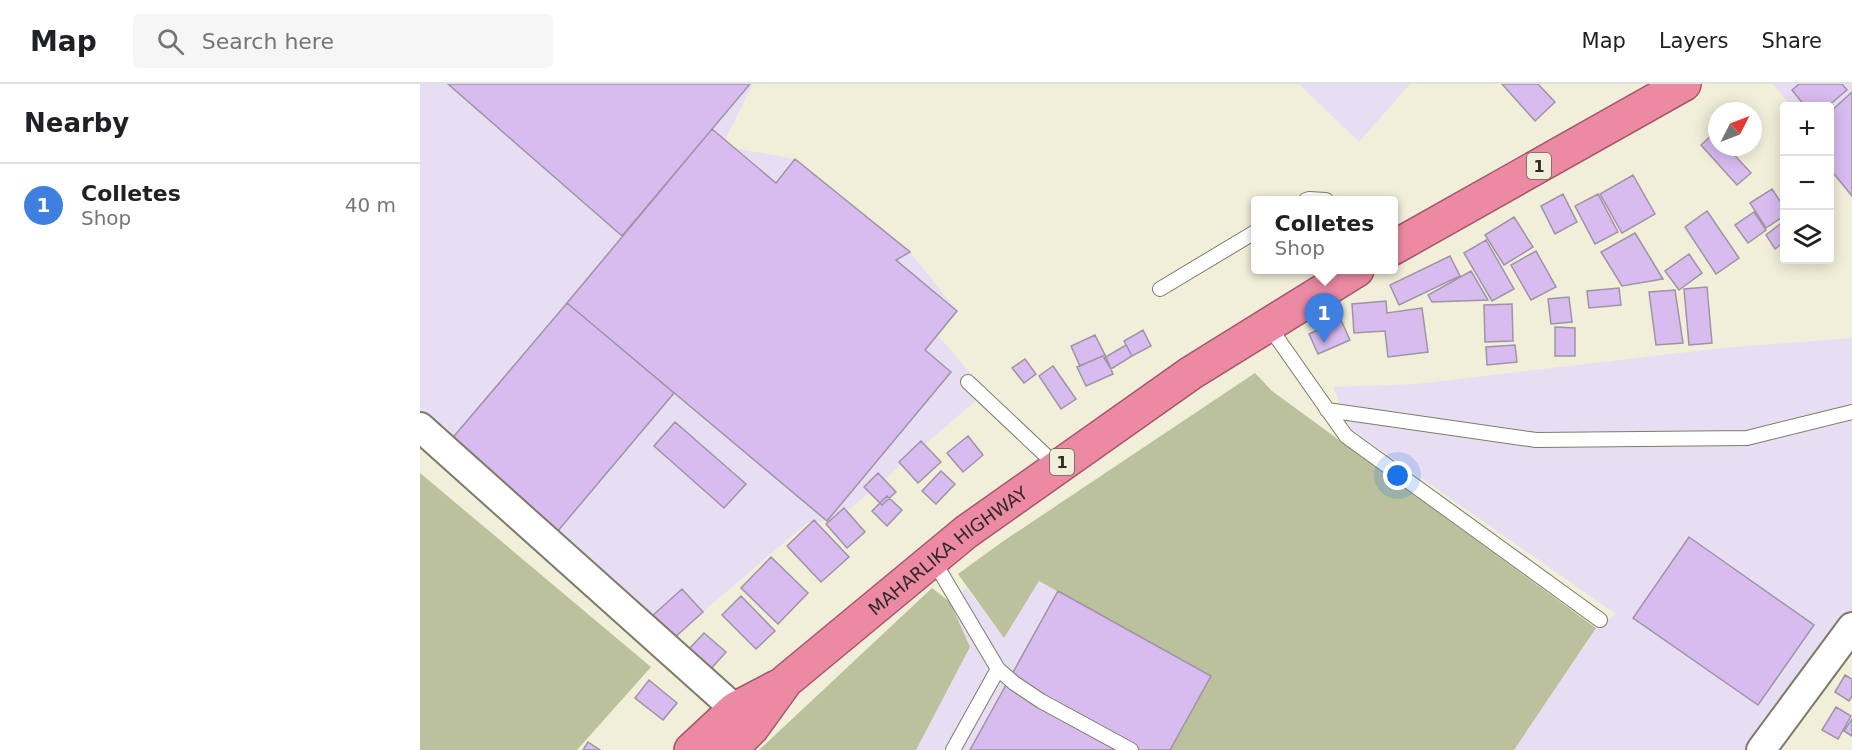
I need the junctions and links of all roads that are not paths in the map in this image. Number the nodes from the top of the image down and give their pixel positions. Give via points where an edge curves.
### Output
1 (1684, 84) edge
2 (1251, 233) edge
3 (1398, 245) edge
4 (1351, 274) edge
5 (1160, 289) dead end
6 (1268, 325) junction
7 (968, 382) dead end
8 (1327, 410) junction
9 (1852, 412) edge
10 (420, 427) edge
11 (1056, 466) junction
12 (932, 558) junction
13 (1600, 620) dead end
14 (1852, 627) edge
15 (998, 669) junction
16 (739, 729) edge
17 (691, 750) edge
18 (953, 750) edge
19 (1131, 750) edge
20 (1761, 750) edge

1 - 3 highway, 1
2 - 5 lane
4 - 6 highway, MAHARLIKA HIGHWAY / 1
6 - 8 lane
6 - 11 highway, MAHARLIKA HIGHWAY / 1
7 - 11 lane
8 - 9 lane via 1536,440 1747,438
8 - 13 lane via 1346,436
10 - 16 street
11 - 12 highway, MAHARLIKA HIGHWAY / 1
12 - 15 lane
12 - 16 highway, MAHARLIKA HIGHWAY / 1 via 786,681
14 - 20 street
15 - 18 lane
15 - 19 lane via 1041,700
16 - 17 highway, MAHARLIKA HIGHWAY / 1

